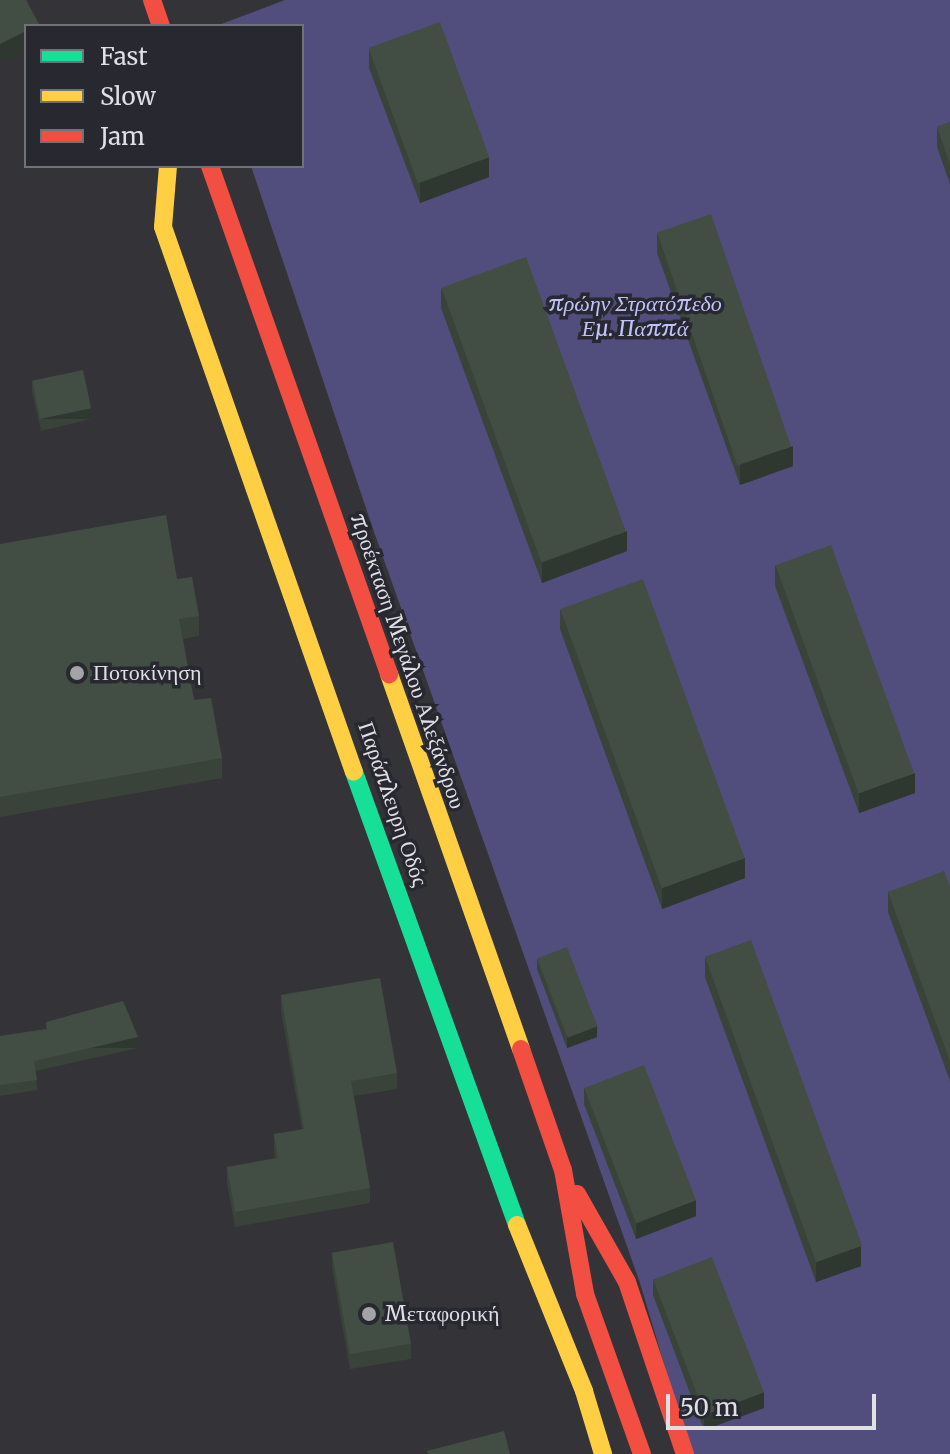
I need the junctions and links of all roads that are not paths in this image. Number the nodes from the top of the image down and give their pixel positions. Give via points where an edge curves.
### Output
1 (152, 0) edge
2 (160, 24) edge
3 (168, 168) edge
4 (211, 168) edge
5 (563, 1170) junction
6 (584, 1391) junction
7 (603, 1454) edge
8 (618, 1454) edge
9 (642, 1454) edge
10 (685, 1454) edge

1 - 2 main road
3 - 6 main road, Παράπλευρη Οδός via 163,227 180,282 504,1192
4 - 5 main road, προέκταση Μεγάλου Αλεξάνδρου
5 - 9 main road, προέκταση Μεγάλου Αλεξάνδρου via 585,1294
5 - 10 main road, προέκταση Μεγάλου Αλεξάνδρου via 627,1282
6 - 7 main road, Παράπλευρη Οδός
6 - 8 main road

